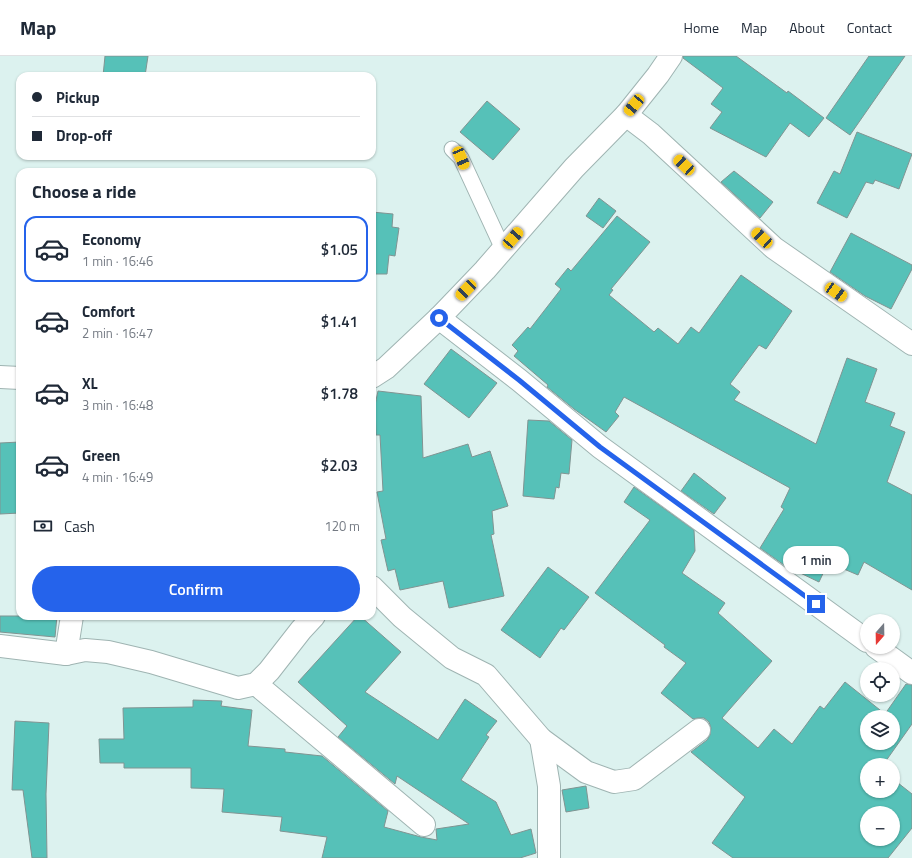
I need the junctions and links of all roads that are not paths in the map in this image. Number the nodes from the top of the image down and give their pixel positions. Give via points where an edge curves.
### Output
1 (671, 56) edge
2 (626, 115) junction
3 (452, 149) dead end
4 (503, 249) junction
5 (439, 318) junction
6 (912, 344) edge
7 (376, 374) edge
8 (0, 377) edge
9 (16, 378) edge
10 (376, 591) edge
11 (71, 620) edge
12 (310, 620) edge
13 (860, 636) edge
14 (0, 646) edge
15 (66, 654) junction
16 (885, 654) edge
17 (912, 674) edge
18 (256, 684) junction
19 (699, 730) dead end
20 (541, 739) junction
21 (424, 825) dead end
22 (549, 858) edge

1 - 2 street
2 - 4 street via 574,168
2 - 6 street via 651,134 774,248
3 - 4 lane via 461,158
4 - 5 street
5 - 7 street
5 - 13 street via 600,447
8 - 9 street
10 - 20 street via 402,617 452,658 486,675
11 - 15 street
12 - 18 street via 270,671
14 - 15 street
15 - 18 street via 85,650 108,652 238,688
16 - 17 street
18 - 21 street
19 - 20 street via 634,778 614,782 586,772
20 - 22 street via 549,786

